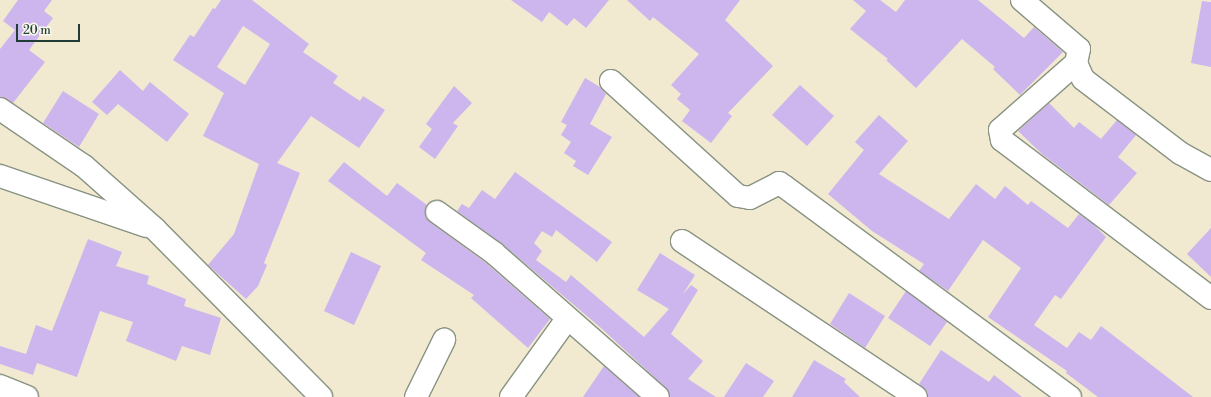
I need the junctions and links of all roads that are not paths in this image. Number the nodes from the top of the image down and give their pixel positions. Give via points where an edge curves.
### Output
1 (1022, 0) edge
2 (1076, 62) junction
3 (610, 81) dead end
4 (0, 109) edge
5 (1211, 170) edge
6 (0, 176) edge
7 (437, 212) dead end
8 (155, 229) junction
9 (682, 241) dead end
10 (1211, 298) edge
11 (567, 318) junction
12 (444, 340) dead end
13 (0, 386) edge
14 (28, 397) edge
15 (321, 397) edge
16 (416, 397) edge
17 (511, 397) edge
18 (658, 397) edge
19 (916, 397) edge
20 (1070, 397) edge

1 - 2 street via 1079,49
2 - 5 street via 1083,78 1180,153
2 - 10 street via 1000,130 1002,140
3 - 20 street via 738,196 750,198 772,184 779,183
4 - 8 street via 84,166
6 - 8 street
7 - 11 street via 494,253
8 - 15 street
9 - 19 street
11 - 17 street
11 - 18 street
12 - 16 street
13 - 14 street

